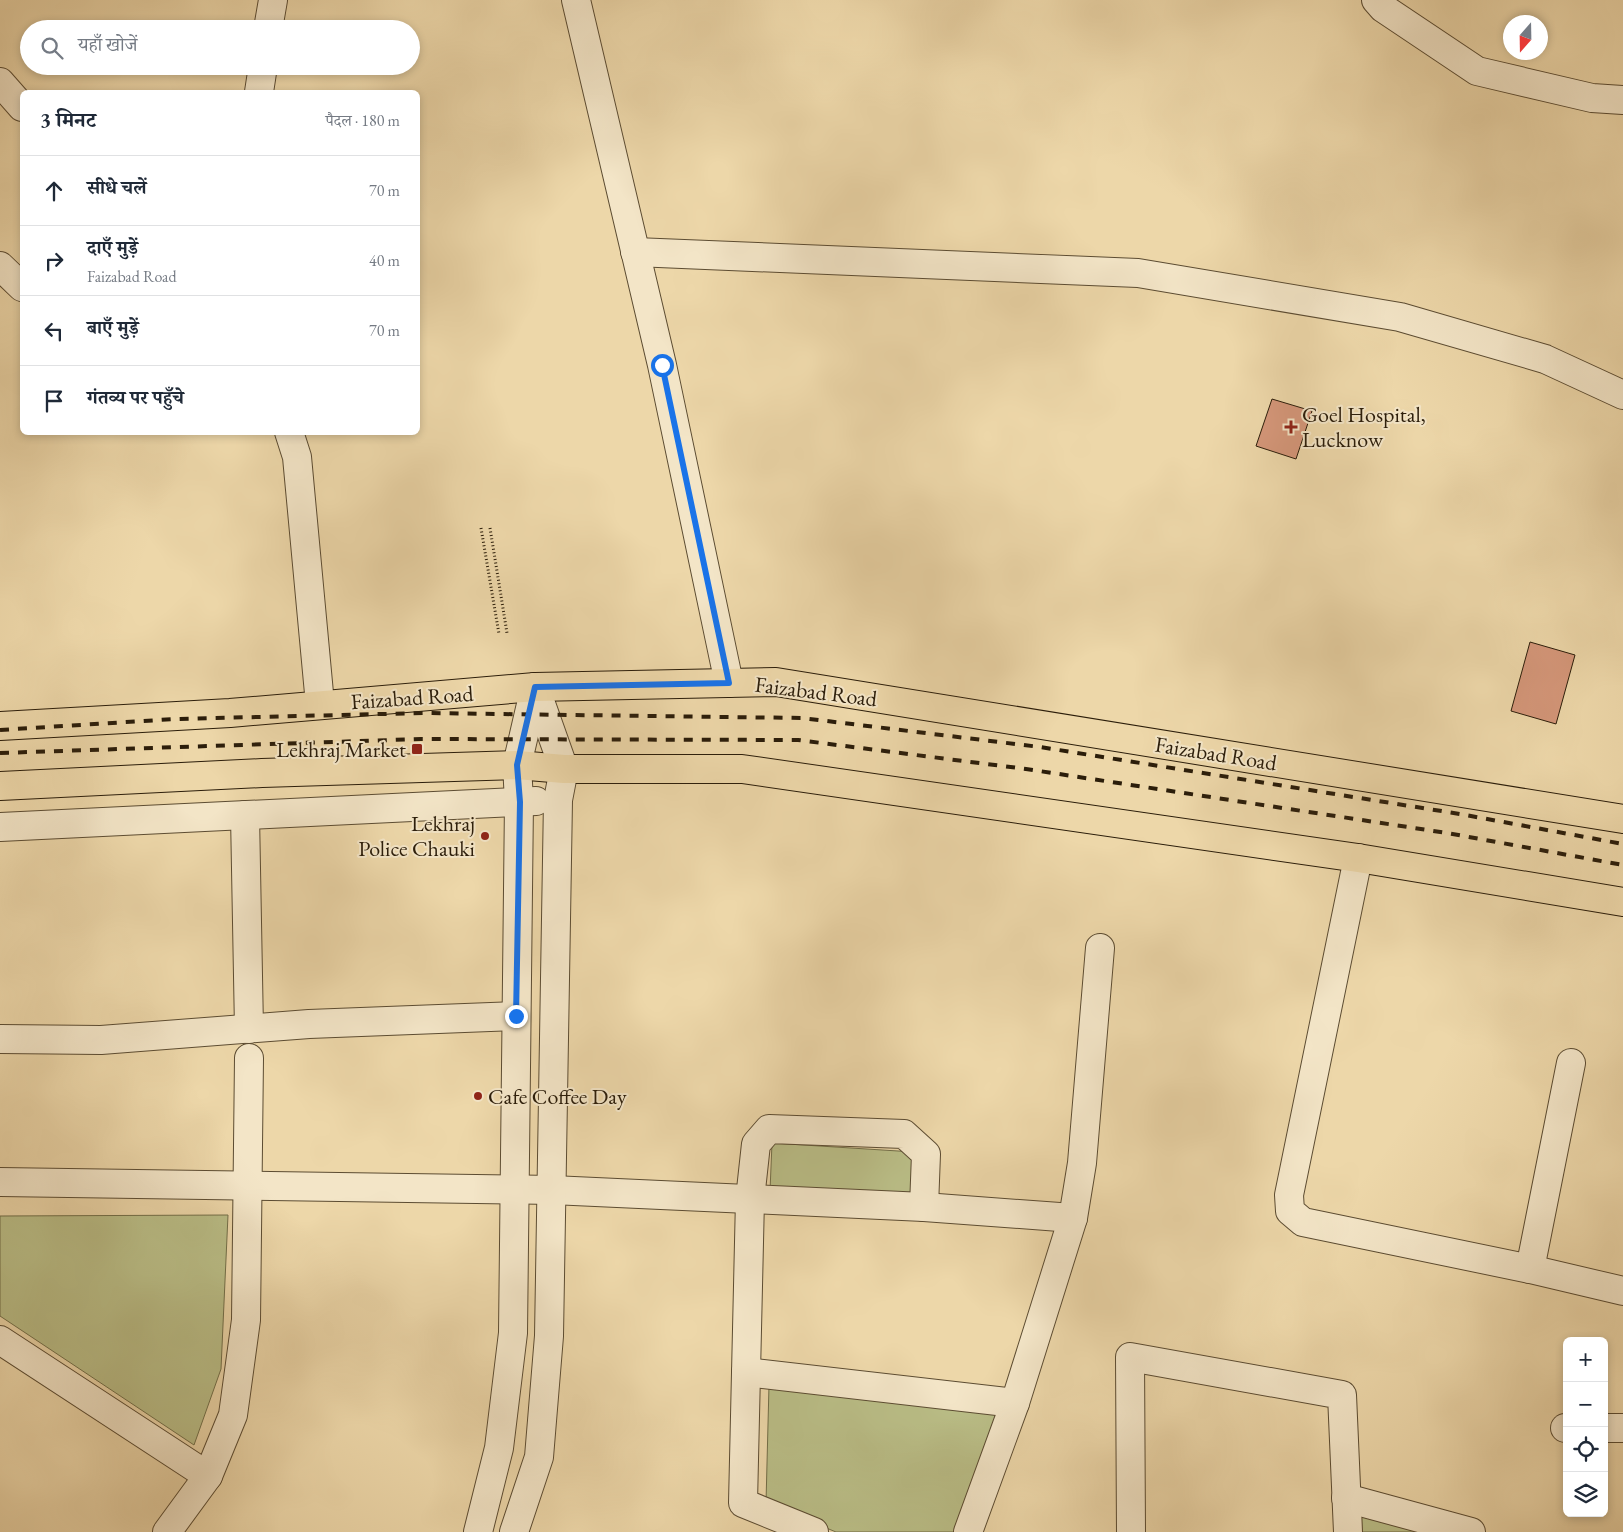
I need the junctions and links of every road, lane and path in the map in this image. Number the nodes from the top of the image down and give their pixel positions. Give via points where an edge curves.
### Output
1 (273, 0) edge
2 (576, 0) edge
3 (1376, 0) edge
4 (1403, 10) edge
5 (270, 20) edge
6 (262, 75) edge
7 (0, 82) edge
8 (259, 90) edge
9 (1623, 100) edge
10 (20, 105) edge
11 (635, 252) junction
12 (0, 266) edge
13 (20, 285) edge
14 (1623, 394) edge
15 (290, 435) edge
16 (481, 528) dead end
17 (490, 528) dead end
18 (508, 633) dead end
19 (499, 634) dead end
20 (729, 683) junction
21 (535, 687) junction
22 (320, 704) junction
23 (0, 726) edge
24 (517, 765) junction
25 (564, 769) junction
26 (0, 786) edge
27 (558, 800) junction
28 (520, 802) junction
29 (245, 815) junction
30 (1623, 819) edge
31 (0, 827) edge
32 (1358, 858) junction
33 (1623, 902) edge
34 (1100, 948) dead end
35 (516, 1016) junction
36 (249, 1029) junction
37 (0, 1039) edge
38 (249, 1058) dead end
39 (1571, 1063) dead end
40 (0, 1182) edge
41 (247, 1186) junction
42 (514, 1190) junction
43 (552, 1190) junction
44 (750, 1199) junction
45 (924, 1208) junction
46 (1073, 1218) junction
47 (1530, 1269) junction
48 (1623, 1291) edge
49 (0, 1340) edge
50 (746, 1372) junction
51 (1015, 1403) junction
52 (1608, 1428) edge
53 (1623, 1428) edge
54 (208, 1476) junction
55 (1346, 1498) junction
56 (167, 1532) edge
57 (478, 1532) edge
58 (514, 1532) edge
59 (814, 1532) edge
60 (968, 1532) edge
61 (1131, 1532) edge
62 (1348, 1532) edge
63 (1472, 1532) edge

1 - 5 street
2 - 11 street
3 - 4 street
4 - 9 street via 1476,71 1592,98
6 - 8 street
7 - 10 street
11 - 14 street via 1138,273 1400,317 1545,359
11 - 20 street
12 - 13 street
15 - 22 street via 297,457
16 - 19 path
17 - 18 path
20 - 21 main road, Faizabad Road
20 - 30 main road, Faizabad Road via 776,682
21 - 22 main road, Faizabad Road
21 - 24 street
21 - 25 street
22 - 23 main road, Faizabad Road via 230,713
24 - 25 main road
24 - 26 main road
24 - 28 street
25 - 27 street
25 - 32 main road via 742,769
27 - 28 street
27 - 43 street
28 - 29 street
28 - 35 street
29 - 31 street
29 - 36 street
32 - 33 main road
32 - 47 street via 1289,1195 1290,1211 1303,1222
34 - 46 street via 1082,1164
35 - 36 street
35 - 42 street
36 - 37 street via 101,1040
38 - 41 street
39 - 47 street
40 - 41 street
41 - 42 street
41 - 54 street via 246,1320 233,1415
42 - 43 street
42 - 57 street via 513,1333 499,1448
43 - 44 street
43 - 58 street via 549,1336 539,1458
44 - 45 street
44 - 45 street via 756,1144 769,1129 904,1134 926,1154
44 - 50 street
45 - 46 street
46 - 51 street
47 - 48 street
49 - 54 street
50 - 51 street
50 - 59 street via 743,1503
51 - 60 street
52 - 53 street
54 - 56 street
55 - 61 street via 1342,1395 1130,1357
55 - 62 street
55 - 63 street

